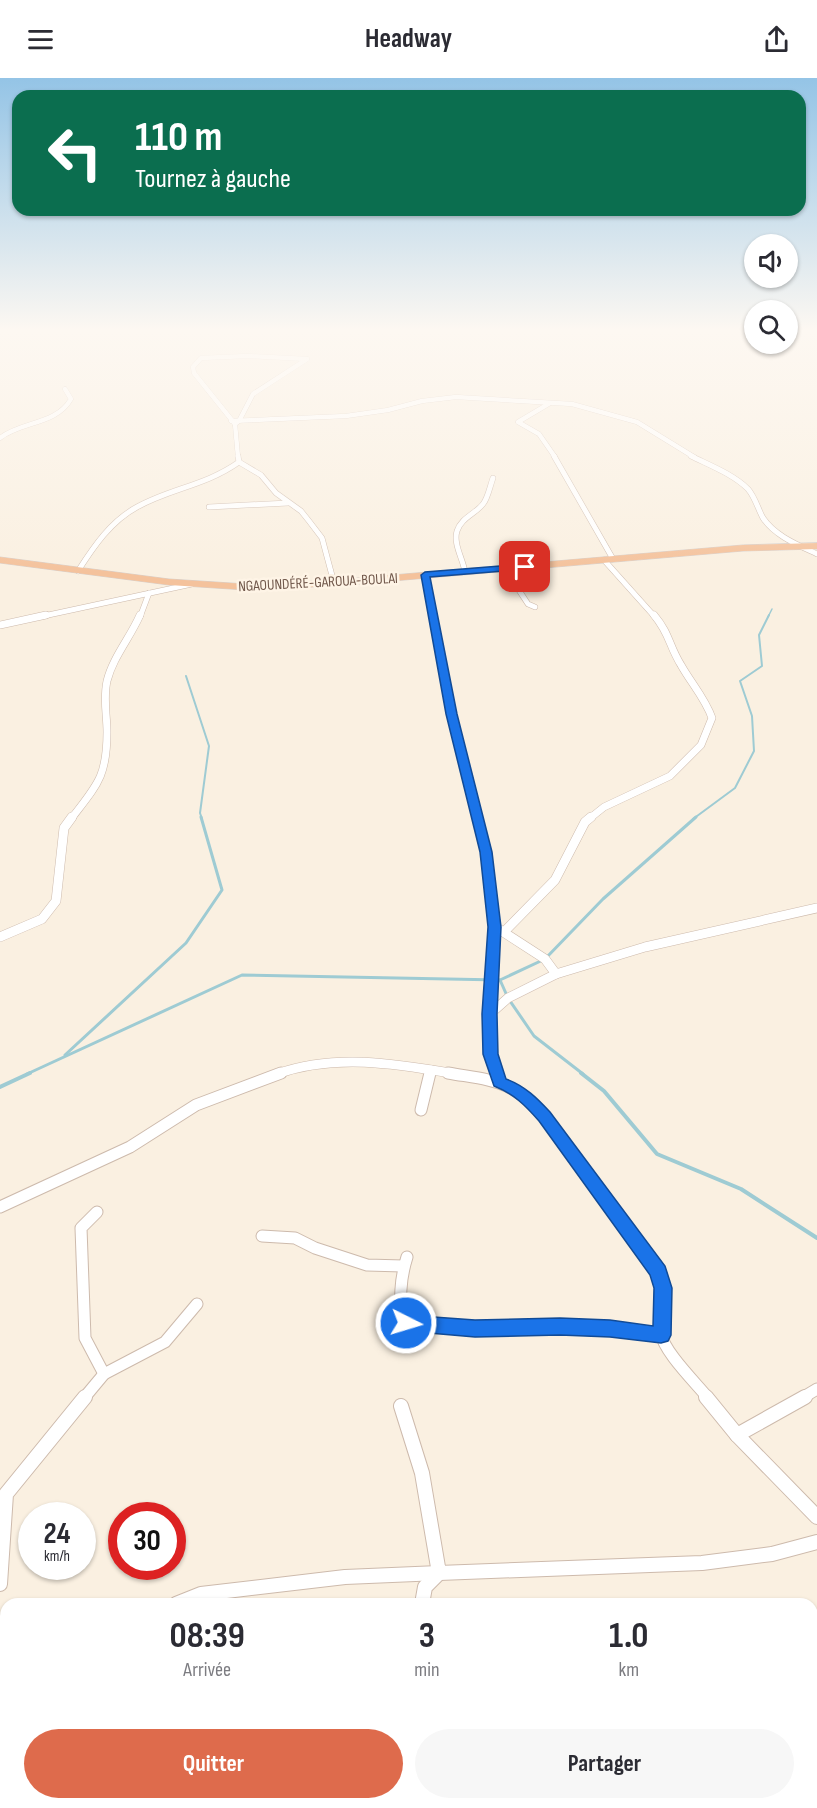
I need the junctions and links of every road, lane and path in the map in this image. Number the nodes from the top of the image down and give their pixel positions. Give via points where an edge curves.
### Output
1 (63, 412) edge
2 (226, 412) edge
3 (242, 412) edge
4 (376, 412) edge
5 (535, 412) edge
6 (600, 412) edge
7 (235, 422) junction
8 (7, 426) dead end
9 (14, 426) junction
10 (0, 438) edge
11 (239, 462) junction
12 (493, 478) dead end
13 (291, 503) junction
14 (209, 507) dead end
15 (798, 545) junction
16 (817, 546) edge
17 (817, 554) edge
18 (0, 560) edge
19 (609, 560) junction
20 (505, 569) junction
21 (78, 571) junction
22 (465, 572) junction
23 (425, 575) junction
24 (334, 583) junction
25 (192, 584) junction
26 (149, 593) junction
27 (535, 607) dead end
28 (0, 625) edge
29 (813, 909) edge
30 (817, 918) edge
31 (494, 927) junction
32 (504, 932) junction
33 (0, 937) edge
34 (556, 974) junction
35 (490, 1014) junction
36 (431, 1070) junction
37 (500, 1082) junction
38 (420, 1110) dead end
39 (0, 1207) edge
40 (97, 1212) dead end
41 (262, 1236) dead end
42 (197, 1304) dead end
43 (661, 1335) junction
44 (104, 1374) junction
45 (817, 1389) edge
46 (401, 1406) dead end
47 (737, 1435) junction
48 (817, 1517) edge
49 (817, 1542) edge
50 (439, 1573) junction
51 (0, 1584) edge
52 (210, 1598) edge
53 (423, 1598) edge

1 - 9 street
2 - 7 street
3 - 7 street
4 - 7 street
5 - 19 street via 518,422 539,434 548,445
6 - 15 street via 637,422 737,480 749,490 764,519
7 - 11 street
8 - 9 street
9 - 10 street
11 - 13 street via 261,475
11 - 21 street via 204,484 134,508 98,538
12 - 22 street via 483,504 456,531
13 - 14 street
13 - 24 street via 322,538
15 - 16 highway, NGAOUNDÉRÉ-GAROUA-BOULAI
15 - 17 street
15 - 19 highway, NGAOUNDÉRÉ-GAROUA-BOULAI
18 - 21 highway, NGAOUNDÉRÉ-GAROUA-BOULAI
19 - 20 highway, NGAOUNDÉRÉ-GAROUA-BOULAI
19 - 32 street via 619,580 666,630 680,664 696,685 712,718 701,746 669,776 604,807 585,822 555,880
20 - 22 highway, NGAOUNDÉRÉ-GAROUA-BOULAI
20 - 27 street via 528,604
21 - 25 highway, NGAOUNDÉRÉ-GAROUA-BOULAI
22 - 23 highway, NGAOUNDÉRÉ-GAROUA-BOULAI
23 - 24 highway, NGAOUNDÉRÉ-GAROUA-BOULAI
23 - 31 street via 451,714 486,852
24 - 25 highway, NGAOUNDÉRÉ-GAROUA-BOULAI via 246,587
25 - 26 street
26 - 28 street
26 - 33 street via 107,682 103,774 64,828 56,901 42,919
29 - 30 street
29 - 34 street via 645,947
31 - 32 street
31 - 35 street
32 - 34 street via 545,959
34 - 35 street via 508,998
35 - 37 street via 490,1054
36 - 37 street
36 - 38 street
36 - 39 street via 350,1061 324,1062 281,1073 196,1106 130,1147
37 - 43 street via 528,1098 544,1117 658,1272 663,1288
40 - 44 street via 81,1228 85,1338
41 - 43 street via 295,1238 367,1265 405,1261 402,1316 406,1323 475,1329 610,1329
42 - 44 street via 165,1342
43 - 47 street
44 - 51 street via 6,1494
45 - 47 street
46 - 50 street via 422,1473
47 - 48 street
49 - 50 street via 752,1559 538,1572
50 - 52 street via 345,1577
50 - 53 street via 425,1587

